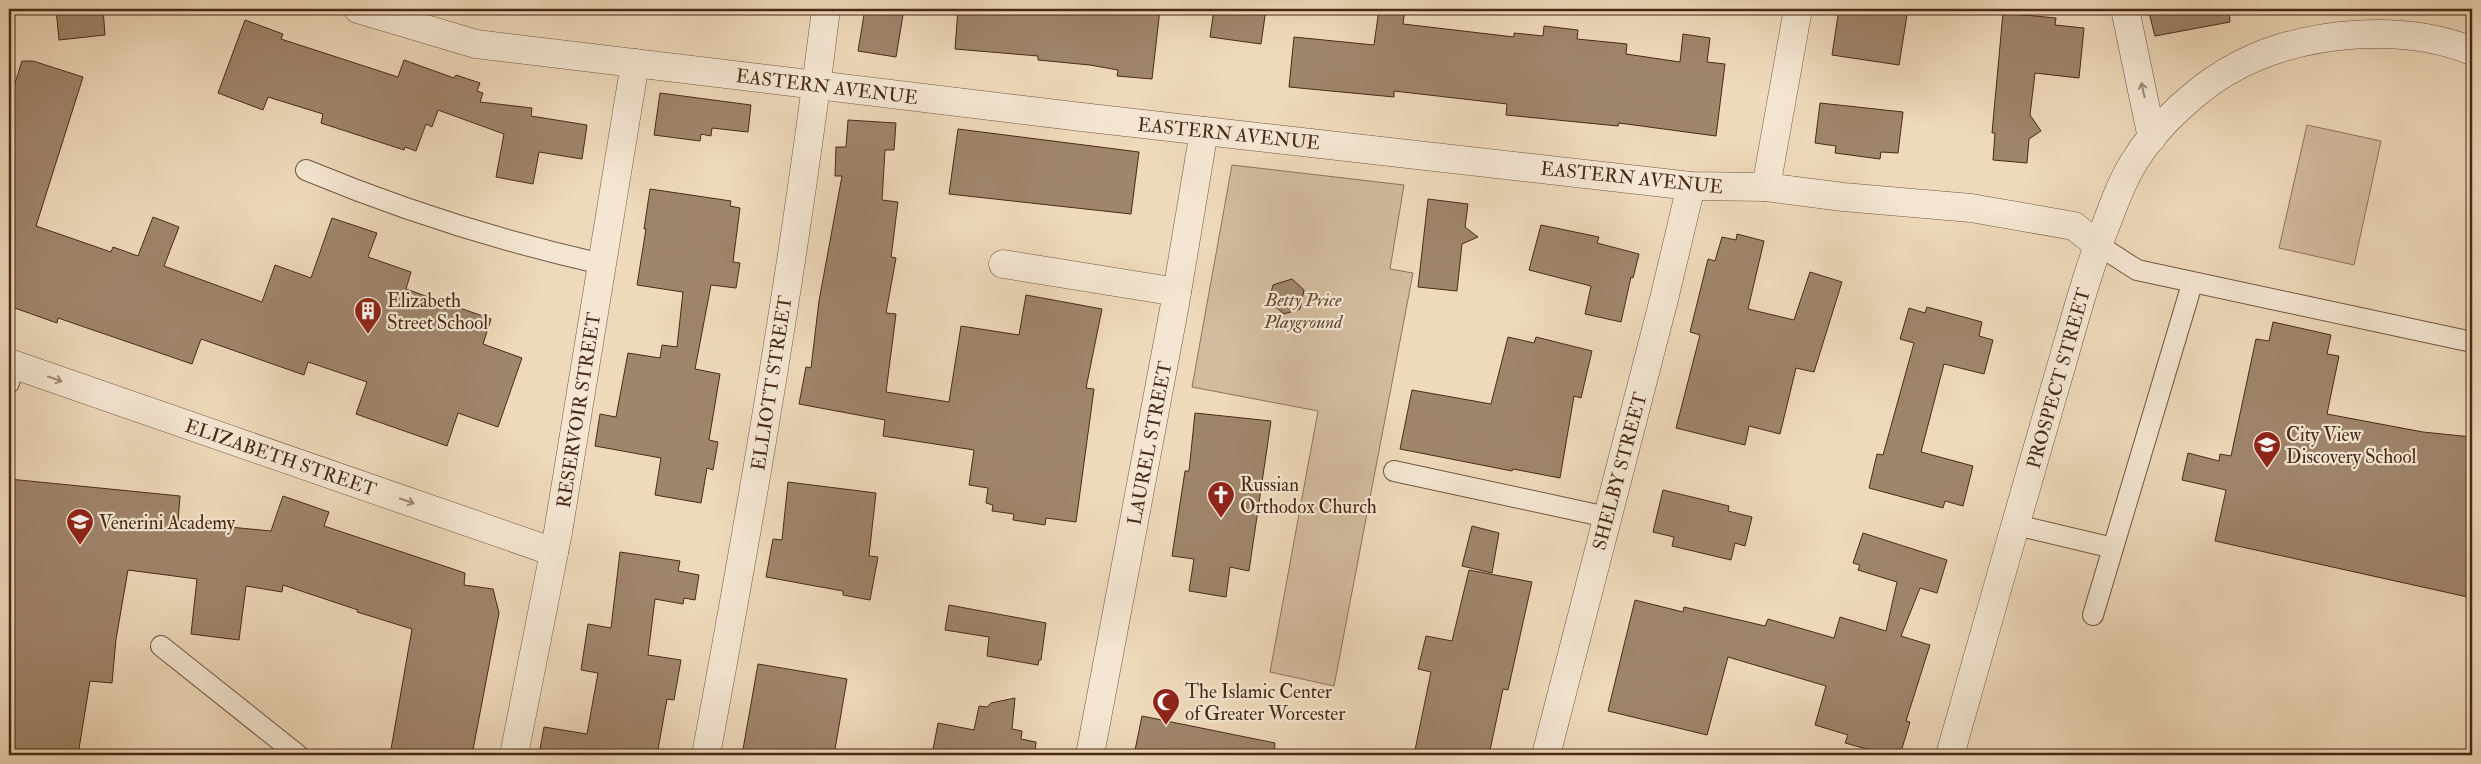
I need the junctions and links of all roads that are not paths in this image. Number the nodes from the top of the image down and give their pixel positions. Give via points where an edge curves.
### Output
1 (358, 9) edge
2 (826, 9) edge
3 (1798, 9) edge
4 (2124, 9) edge
5 (2472, 51) edge
6 (635, 63) junction
7 (817, 85) junction
8 (1204, 130) junction
9 (2152, 138) junction
10 (306, 170) dead end
11 (1690, 186) junction
12 (1766, 187) junction
13 (2098, 245) junction
14 (602, 264) junction
15 (1003, 264) dead end
16 (2192, 284) junction
17 (1177, 292) junction
18 (2472, 342) edge
19 (10, 370) edge
20 (1394, 471) dead end
21 (1607, 517) junction
22 (2016, 525) junction
23 (2113, 548) junction
24 (554, 552) junction
25 (2093, 615) dead end
26 (161, 646) dead end
27 (298, 755) edge
28 (514, 755) edge
29 (706, 755) edge
30 (1090, 755) edge
31 (1546, 755) edge
32 (1950, 755) edge

1 - 6 street, EASTERN AVENUE via 476,44
2 - 7 street, ELLIOTT STREET
3 - 12 street
9 -> 4 street
5 - 9 street via 2444,41 2389,33 2324,39 2267,53 2217,78
6 - 7 street, EASTERN AVENUE
6 - 14 street, RESERVOIR STREET
7 - 8 street, EASTERN AVENUE
7 - 29 street, ELLIOTT STREET via 749,523
8 - 11 street, EASTERN AVENUE
8 - 17 street, LAUREL STREET
9 - 13 street, PROSPECT STREET via 2134,161 2119,189
10 - 14 lane via 466,229
11 - 12 street, EASTERN AVENUE
11 - 21 street, SHELBY STREET
12 - 13 street, EASTERN AVENUE via 1971,208 2046,221 2074,226
13 - 16 lane via 2137,270
13 - 22 street, PROSPECT STREET
14 - 24 street, RESERVOIR STREET
15 - 17 street
16 - 18 lane
16 - 23 lane
17 - 30 street, LAUREL STREET
19 -> 24 street, ELIZABETH STREET
20 - 21 lane
21 - 31 street, SHELBY STREET
22 - 23 lane
22 - 32 street, PROSPECT STREET
23 - 25 lane
24 - 28 street, RESERVOIR STREET
26 - 27 lane

